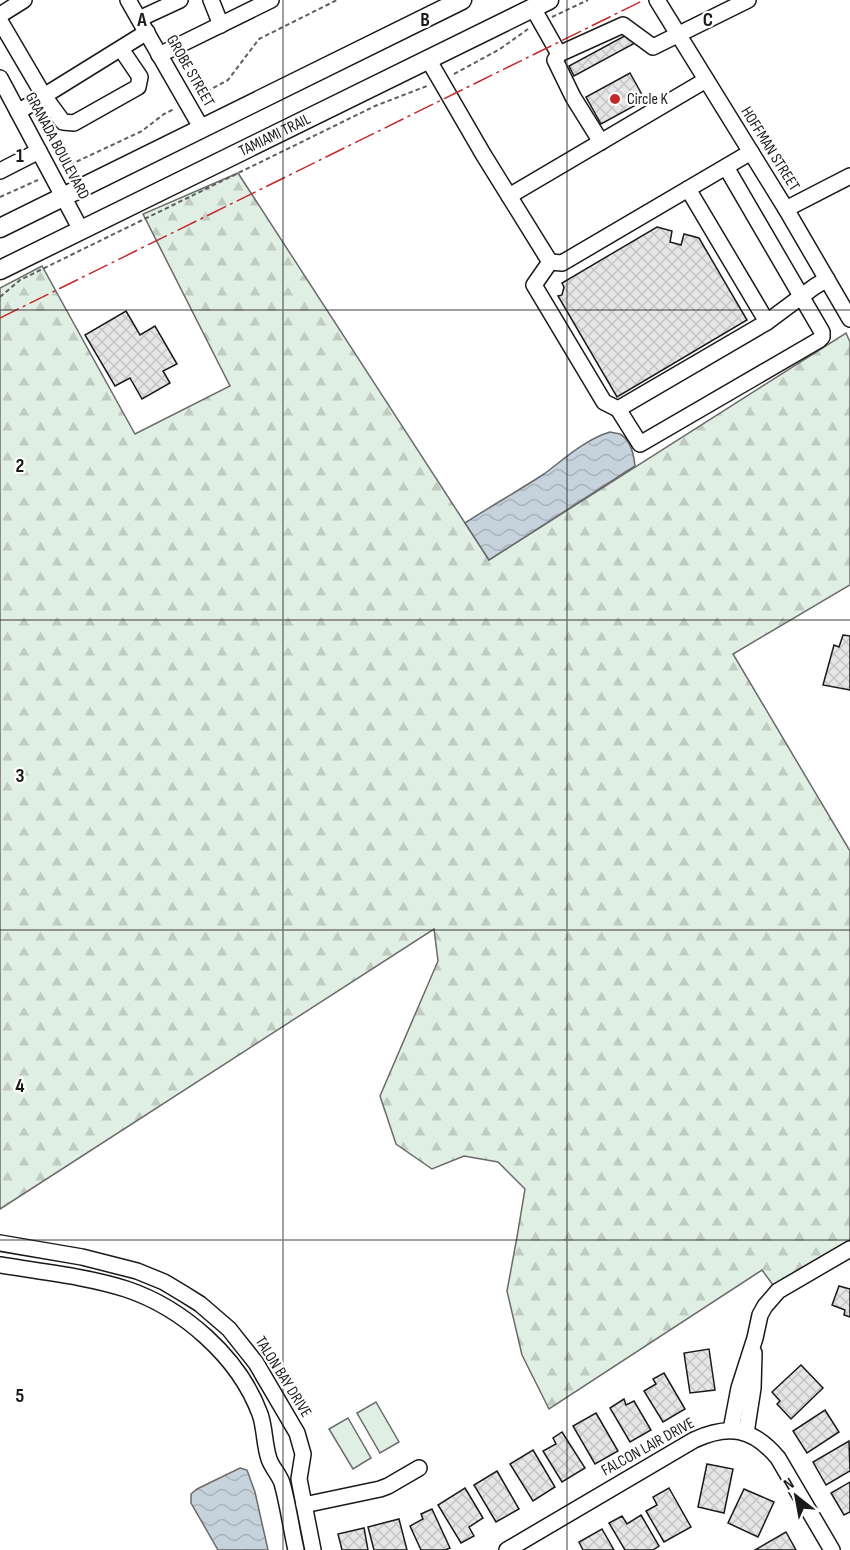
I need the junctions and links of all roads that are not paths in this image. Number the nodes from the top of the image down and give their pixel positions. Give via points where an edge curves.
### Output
1 (24, 0) edge
2 (128, 0) edge
3 (180, 0) edge
4 (211, 0) edge
5 (462, 0) edge
6 (657, 0) edge
7 (748, 0) edge
8 (262, 2) edge
9 (541, 10) edge
10 (0, 15) edge
11 (0, 21) edge
12 (221, 25) junction
13 (143, 26) junction
14 (678, 34) junction
15 (121, 49) junction
16 (559, 54) junction
17 (159, 55) junction
18 (428, 60) junction
19 (0, 78) edge
20 (706, 80) junction
21 (44, 96) junction
22 (18, 112) junction
23 (202, 129) junction
24 (601, 142) junction
25 (39, 151) junction
26 (751, 152) junction
27 (726, 167) junction
28 (0, 171) edge
29 (850, 176) edge
30 (688, 189) junction
31 (64, 196) junction
32 (509, 196) junction
33 (786, 209) junction
34 (0, 228) edge
35 (81, 230) junction
36 (550, 262) junction
37 (0, 270) edge
38 (827, 279) junction
39 (801, 297) junction
40 (850, 319) edge
41 (767, 322) junction
42 (618, 409) junction
43 (0, 1243) edge
44 (850, 1249) edge
45 (0, 1265) edge
46 (290, 1420) junction
47 (264, 1429) junction
48 (738, 1432) junction
49 (303, 1463) junction
50 (419, 1468) dead end
51 (275, 1470) junction
52 (304, 1504) junction
53 (296, 1550) edge
54 (314, 1550) edge
55 (507, 1550) edge
56 (832, 1550) edge

1 - 10 street
2 - 13 street, GROBE STREET
3 - 13 street
4 - 12 street
5 - 23 main road
6 - 14 street, HOFFMAN STREET
7 - 14 street
8 - 12 street
9 - 16 street
9 - 18 main road, TAMIAMI TRAIL
11 - 21 street
12 - 17 street
13 - 15 street
13 - 17 street, GROBE STREET
14 - 16 street via 653,47 623,25
14 - 20 street, HOFFMAN STREET
15 - 21 street
15 - 21 street via 140,77 138,87 74,123 63,122
16 - 24 street via 555,60
17 - 23 street, GROBE STREET
18 - 32 street
18 - 35 main road, TAMIAMI TRAIL
19 - 22 street, GRANADA BOULEVARD
20 - 24 street
20 - 26 street, HOFFMAN STREET
21 - 22 street
22 - 25 street, GRANADA BOULEVARD
23 - 31 main road
24 - 32 street
25 - 28 street
25 - 31 street, GRANADA BOULEVARD
26 - 27 street
26 - 33 street, HOFFMAN STREET
27 - 30 street
27 - 39 street
29 - 33 street
30 - 36 street via 562,263
30 - 41 street
31 - 34 main road
31 - 35 street, GRANADA BOULEVARD
32 - 36 street
33 - 38 street, HOFFMAN STREET
35 - 37 main road, TAMIAMI TRAIL
36 - 42 street via 534,285 604,402
38 - 39 street
38 - 40 street, HOFFMAN STREET
39 - 41 street
39 - 42 street via 822,332 819,340 640,444
41 - 42 street
43 - 46 street, TALON BAY DRIVE via 115,1264 184,1293 242,1345
44 - 48 street via 778,1291 765,1306 739,1388
45 - 47 street via 110,1284 175,1313 206,1337 233,1367 255,1402
46 - 47 street
46 - 49 street, TALON BAY DRIVE via 302,1449
47 - 51 street via 269,1461
48 - 55 street, FALCON LAIR DRIVE via 719,1431 693,1440
48 - 56 street via 765,1444 778,1458
49 - 51 street
49 - 52 street, TALON BAY DRIVE via 299,1479
50 - 52 street via 380,1489
51 - 53 street via 282,1482
52 - 54 street, TALON BAY DRIVE

